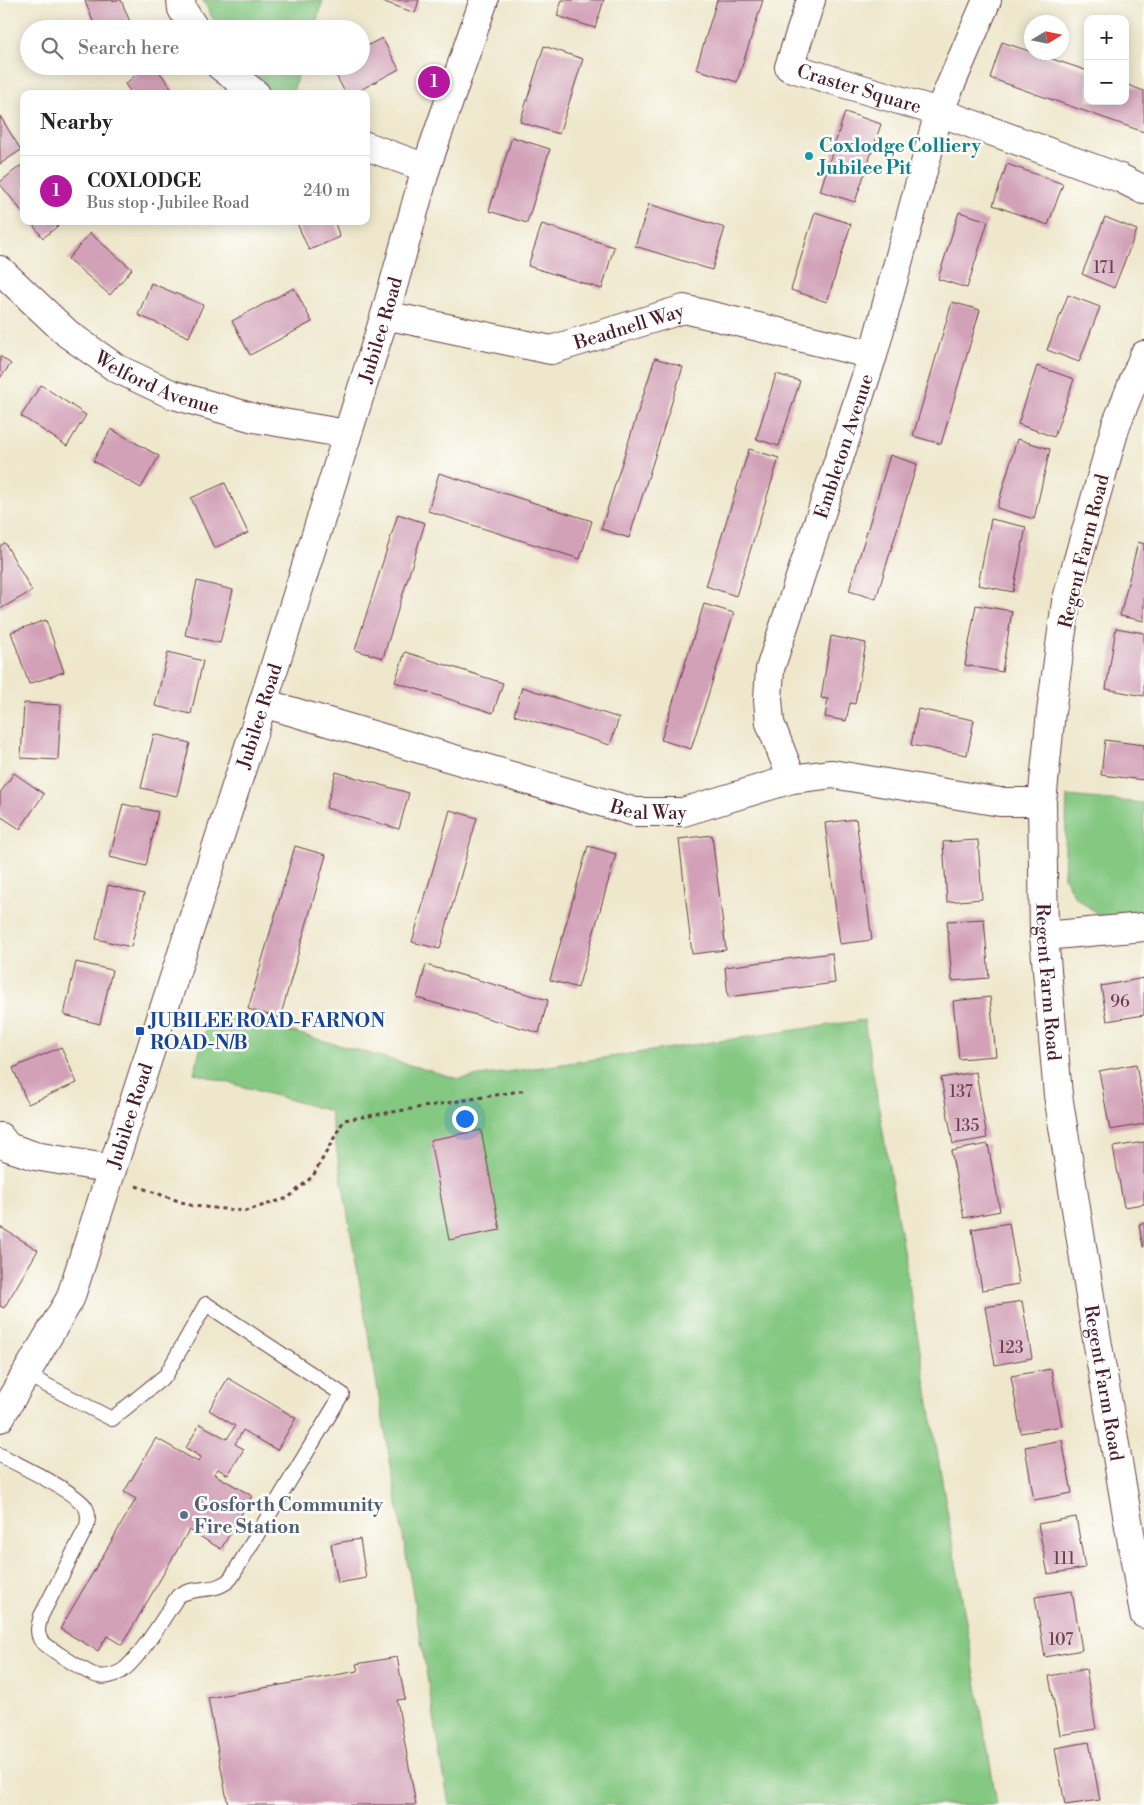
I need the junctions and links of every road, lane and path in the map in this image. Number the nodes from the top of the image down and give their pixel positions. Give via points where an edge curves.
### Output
1 (181, 0) edge
2 (484, 0) edge
3 (811, 0) edge
4 (987, 0) edge
5 (189, 20) edge
6 (232, 75) edge
7 (251, 90) edge
8 (939, 112) junction
9 (370, 147) edge
10 (426, 168) junction
11 (1144, 190) edge
12 (0, 270) edge
13 (385, 314) junction
14 (872, 355) junction
15 (1144, 355) edge
16 (347, 434) junction
17 (264, 703) junction
18 (792, 779) junction
19 (1042, 802) junction
20 (1144, 927) edge
21 (1044, 936) junction
22 (526, 1090) dead end
23 (0, 1137) edge
24 (111, 1173) junction
25 (25, 1374) junction
26 (0, 1418) edge
27 (0, 1455) edge
28 (1144, 1614) edge

1 - 5 street
2 - 10 street, Jubilee Road
3 - 8 street, Craster Square via 789,67
4 - 8 street, Craster Square
6 - 7 street
8 - 11 street, Craster Square via 1120,178
8 - 14 street, Embleton Avenue
9 - 10 street
10 - 13 street, Jubilee Road
12 - 16 street, Welford Avenue via 68,334 116,368 172,394 254,418
13 - 14 street, Beadnell Way via 551,350 684,309
13 - 16 street, Jubilee Road
14 - 18 street, Embleton Avenue via 770,669 770,724
15 - 19 street, Regent Farm Road via 1116,424 1066,602
16 - 17 street, Jubilee Road
17 - 18 street, Beal Way via 635,812 682,812
17 - 24 street, Jubilee Road
18 - 19 street, Beal Way via 832,774 1000,802
19 - 21 street, Regent Farm Road
20 - 21 street
21 - 28 street, Regent Farm Road via 1058,1096
22 - 24 path via 344,1120 313,1176 288,1198 245,1211 193,1206
23 - 24 street via 8,1147 35,1156
24 - 25 street, Jubilee Road via 70,1298
25 - 26 street, Jubilee Road
25 - 27 lane via 112,1419 166,1375 206,1304 342,1394 231,1578 220,1587 178,1596 132,1662 121,1672 106,1677 94,1675 47,1646 40,1639 38,1628 87,1526 86,1508 73,1495

